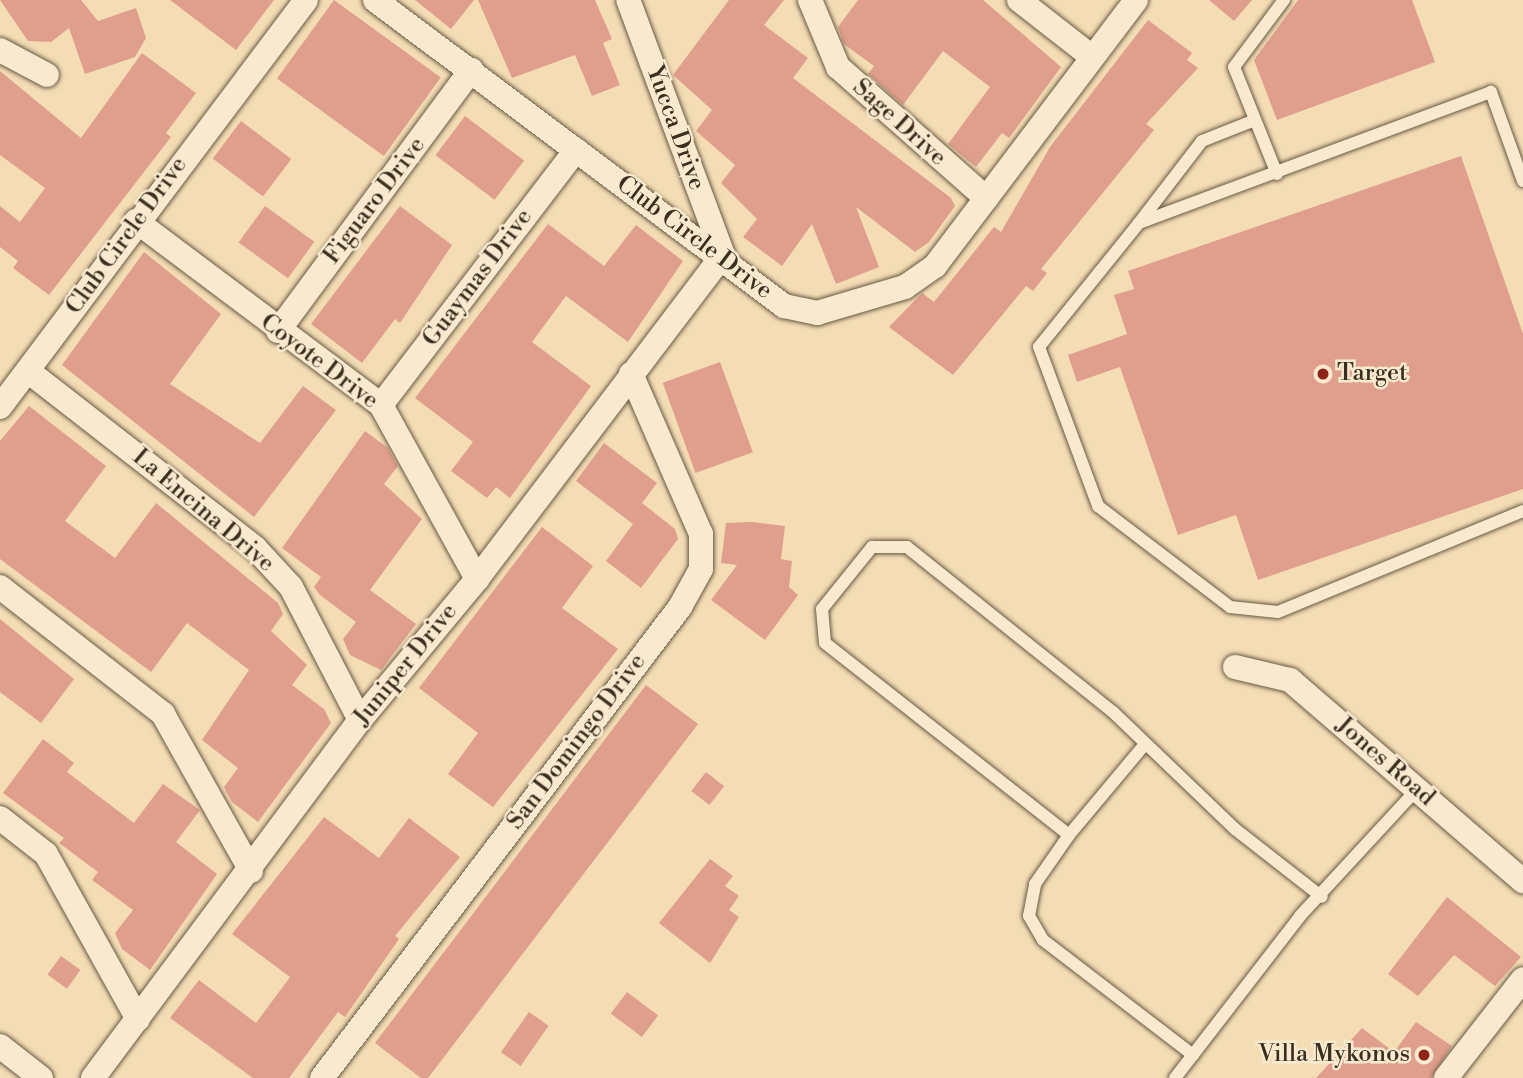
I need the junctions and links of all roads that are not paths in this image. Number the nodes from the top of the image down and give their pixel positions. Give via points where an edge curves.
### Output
1 (306, 0) edge
2 (375, 0) edge
3 (628, 0) edge
4 (810, 0) edge
5 (1019, 0) edge
6 (1136, 0) edge
7 (1284, 0) edge
8 (0, 50) edge
9 (1092, 57) junction
10 (471, 71) junction
11 (47, 75) dead end
12 (1255, 120) junction
13 (576, 150) junction
14 (1277, 174) junction
15 (1523, 181) edge
16 (986, 198) junction
17 (136, 221) junction
18 (1139, 223) junction
19 (723, 255) junction
20 (278, 331) junction
21 (28, 371) junction
22 (631, 374) junction
23 (381, 405) junction
24 (0, 407) edge
25 (1523, 511) edge
26 (477, 579) junction
27 (0, 587) edge
28 (1235, 667) dead end
29 (360, 720) junction
30 (1145, 744) junction
31 (1417, 789) junction
32 (0, 818) edge
33 (1069, 835) junction
34 (251, 871) junction
35 (1523, 881) edge
36 (1322, 897) junction
37 (1523, 979) edge
38 (138, 1019) junction
39 (0, 1046) edge
40 (1193, 1055) junction
41 (41, 1078) edge
42 (93, 1078) edge
43 (322, 1078) edge
44 (1175, 1078) edge
45 (1446, 1078) edge

1 - 17 street, Club Circle Drive
2 - 10 street, Club Circle Drive
3 - 19 street, Yucca Drive
4 - 16 street, Sage Drive via 838,67
5 - 9 street
6 - 9 street, Club Circle Drive
7 - 12 lane via 1234,67
8 - 11 street
9 - 16 street, Club Circle Drive
10 - 13 street, Club Circle Drive
10 - 20 street, Figuaro Drive
12 - 14 lane
12 - 18 lane via 1202,141
13 - 19 street, Club Circle Drive
13 - 23 street, Guaymas Drive
14 - 15 lane via 1491,92
14 - 18 lane
16 - 19 street, Club Circle Drive via 935,266 915,280 817,313 784,306
17 - 20 street, Coyote Drive
17 - 21 street, Club Circle Drive
18 - 25 lane via 1040,347 1098,506 1230,607 1278,612
19 - 22 street, Juniper Drive
20 - 23 street, Coyote Drive
21 - 24 street, Club Circle Drive
21 - 29 street, La Encina Drive via 273,567 291,587
22 - 26 street, Juniper Drive
22 - 43 street, San Domingo Drive via 701,534 701,569 680,607
23 - 26 street, Coyote Drive
26 - 29 street, Juniper Drive
27 - 34 street via 163,714
28 - 31 street, Jones Road via 1290,680
29 - 34 street, Juniper Drive
30 - 33 lane
30 - 33 lane via 907,547 872,547 822,609 825,643
30 - 36 lane via 1235,829
31 - 35 street, Jones Road
31 - 36 lane
32 - 38 street via 46,854
33 - 40 lane via 1035,884 1029,916 1043,940
34 - 38 street, Juniper Drive
36 - 40 lane via 1300,916
37 - 45 street
38 - 42 street, Juniper Drive
39 - 41 street
40 - 44 lane

